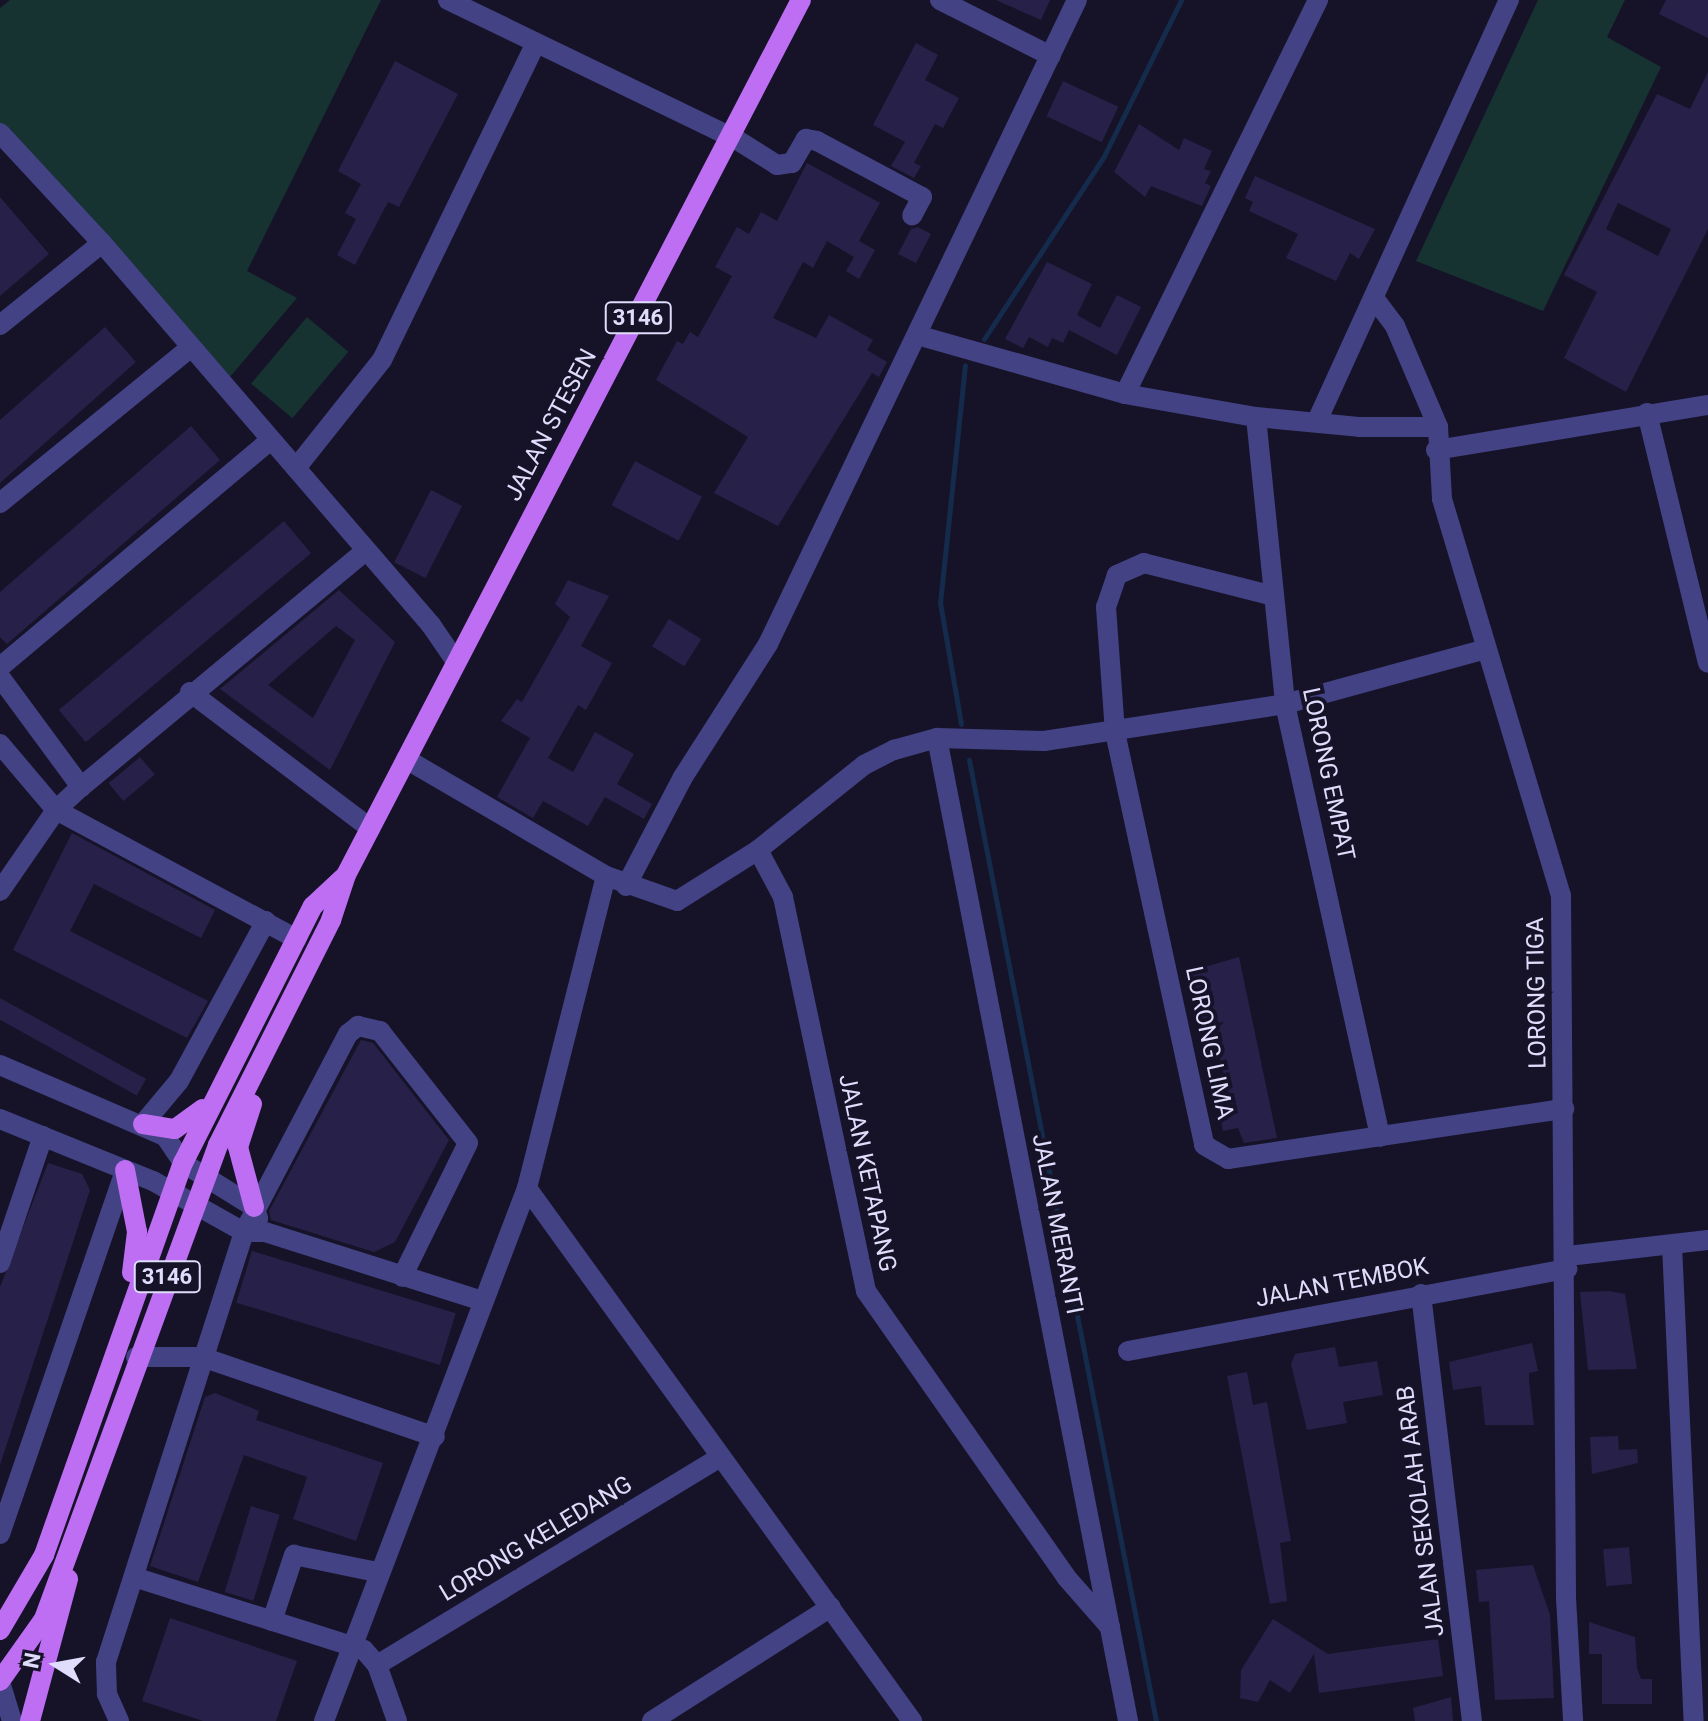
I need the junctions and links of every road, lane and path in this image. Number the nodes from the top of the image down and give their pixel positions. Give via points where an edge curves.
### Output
1 (448, 0) edge
2 (801, 0) edge
3 (940, 0) edge
4 (1077, 0) edge
5 (1318, 0) edge
6 (1509, 0) edge
7 (536, 43) junction
8 (1051, 56) junction
9 (734, 138) junction
10 (4, 144) edge
11 (912, 216) dead end
12 (102, 243) junction
13 (1374, 298) junction
14 (0, 325) edge
15 (917, 335) junction
16 (189, 349) junction
17 (1125, 394) junction
18 (1708, 405) edge
19 (1647, 413) junction
20 (1256, 417) junction
21 (1317, 421) junction
22 (1438, 427) junction
23 (268, 442) junction
24 (1436, 450) junction
25 (296, 468) junction
26 (0, 503) edge
27 (363, 553) junction
28 (1274, 596) junction
29 (1486, 649) junction
30 (455, 660) junction
31 (1708, 663) edge
32 (0, 667) edge
33 (0, 677) edge
34 (190, 692) junction
35 (1285, 704) junction
36 (1115, 732) junction
37 (937, 738) junction
38 (0, 744) edge
39 (406, 759) junction
40 (81, 787) junction
41 (56, 810) junction
42 (370, 828) junction
43 (758, 850) junction
44 (346, 875) junction
45 (606, 876) junction
46 (626, 886) junction
47 (0, 891) edge
48 (266, 921) junction
49 (297, 939) junction
50 (287, 1010) junction
51 (0, 1065) edge
52 (220, 1088) junction
53 (1564, 1109) junction
54 (0, 1119) edge
55 (143, 1124) junction
56 (43, 1136) junction
57 (1380, 1137) junction
58 (183, 1163) junction
59 (125, 1170) junction
60 (207, 1176) junction
61 (527, 1188) junction
62 (170, 1194) junction
63 (194, 1207) junction
64 (254, 1207) junction
65 (254, 1232) junction
66 (1708, 1240) edge
67 (1672, 1245) junction
68 (0, 1263) edge
69 (1567, 1263) junction
70 (402, 1277) junction
71 (1421, 1294) junction
72 (483, 1301) junction
73 (1128, 1351) dead end
74 (136, 1357) junction
75 (202, 1357) junction
76 (101, 1385) junction
77 (435, 1437) junction
78 (721, 1457) junction
79 (0, 1534) edge
80 (70, 1547) junction
81 (377, 1572) junction
82 (134, 1577) junction
83 (29, 1588) junction
84 (831, 1607) junction
85 (0, 1615) edge
86 (272, 1621) junction
87 (1111, 1628) junction
88 (0, 1630) edge
89 (351, 1646) junction
90 (377, 1665) junction
91 (0, 1682) edge
92 (12, 1721) edge
93 (30, 1721) edge
94 (119, 1721) edge
95 (324, 1721) edge
96 (397, 1721) edge
97 (652, 1721) edge
98 (912, 1721) edge
99 (1128, 1721) edge
100 (1472, 1721) edge
101 (1573, 1721) edge
102 (1694, 1721) edge

1 - 7 street
2 - 9 main road, JALAN STESEN / 3146
3 - 8 street
4 - 8 street
5 - 17 street
6 - 13 street
7 - 9 street
7 - 25 street via 382,360
8 - 15 street
9 - 11 street via 785,166 806,139 817,141 922,197
9 - 30 main road, JALAN STESEN / 3146
10 - 12 street
12 - 14 street
12 - 16 street
13 - 21 street
13 - 22 street, LORONG TIGA via 1395,326
15 - 17 street
15 - 46 street via 768,644 683,777
16 - 23 street
16 - 26 street
17 - 20 street
18 - 19 street
19 - 24 street
19 - 31 street
20 - 21 street
20 - 28 street, LORONG EMPAT
21 - 22 street
22 - 24 street, LORONG TIGA
23 - 25 street
23 - 32 street
24 - 29 street, LORONG TIGA via 1442,499
25 - 27 street
27 - 30 street via 431,625
27 - 34 street
28 - 35 street, LORONG EMPAT
28 - 36 street, LORONG LIMA via 1144,563 1117,575 1106,607
29 - 35 street
29 - 53 street, LORONG TIGA via 1561,895
30 - 39 main road, JALAN STESEN / 3146
33 - 40 street
34 - 40 street
34 - 42 street
35 - 36 street
35 - 57 street, LORONG EMPAT
36 - 37 street via 1044,741
36 - 57 street, LORONG LIMA via 1204,1145 1228,1159
37 - 43 street via 864,765
37 - 87 street, JALAN MERANTI
38 - 41 street
39 - 42 main road, JALAN STESEN / 3146
39 - 45 street
40 - 41 street
41 - 47 street
41 - 48 street
42 - 44 main road, JALAN STESEN / 3146
43 - 46 street via 677,901
43 - 87 street, JALAN KETAPANG via 783,897 866,1291 1066,1577
44 - 49 main road, 3146 via 313,906
44 - 50 main road, 3146
45 - 46 street
45 - 61 street
48 - 49 street
48 - 55 street via 179,1081
49 - 52 main road, 3146
50 - 60 main road, 3146
50 - 64 main road via 238,1147
51 - 55 street
52 - 55 main road via 186,1126
52 - 58 main road, 3146
53 - 57 street, LORONG LIMA
53 - 69 street, LORONG TIGA
54 - 56 street
55 - 58 street via 171,1141
56 - 59 street
56 - 68 street
58 - 60 street
58 - 62 main road, 3146
59 - 62 street
59 - 76 main road via 136,1214 134,1266
59 - 79 street
60 - 63 main road, 3146
60 - 64 street
61 - 72 street
61 - 78 street
62 - 63 street
62 - 76 main road, 3146
63 - 65 street
63 - 74 main road, 3146
64 - 65 street
64 - 70 street via 348,1034 358,1026 380,1031 468,1143
65 - 70 street
65 - 75 street
66 - 67 street, JALAN TEMBOK
67 - 69 street, JALAN TEMBOK
67 - 102 street
69 - 71 street, JALAN TEMBOK
69 - 101 street, LORONG TIGA via 1566,1598
70 - 72 street
71 - 73 street, JALAN TEMBOK
71 - 100 street, JALAN SEKOLAH ARAB
72 - 77 street
74 - 75 street
74 - 80 main road, 3146
75 - 77 street
75 - 82 street
76 - 83 main road, 3146
77 - 81 street
78 - 84 street
78 - 90 street, LORONG KELEDANG
80 - 91 main road, 3146 via 44,1619
80 - 93 main road via 68,1592
81 - 86 street via 294,1555
81 - 89 street
82 - 86 street
82 - 94 street via 104,1679
83 - 85 main road
83 - 88 main road, 3146
84 - 97 street
84 - 98 street
86 - 89 street
87 - 99 street, JALAN MERANTI
89 - 90 street
89 - 95 street
90 - 96 street
91 - 92 street

